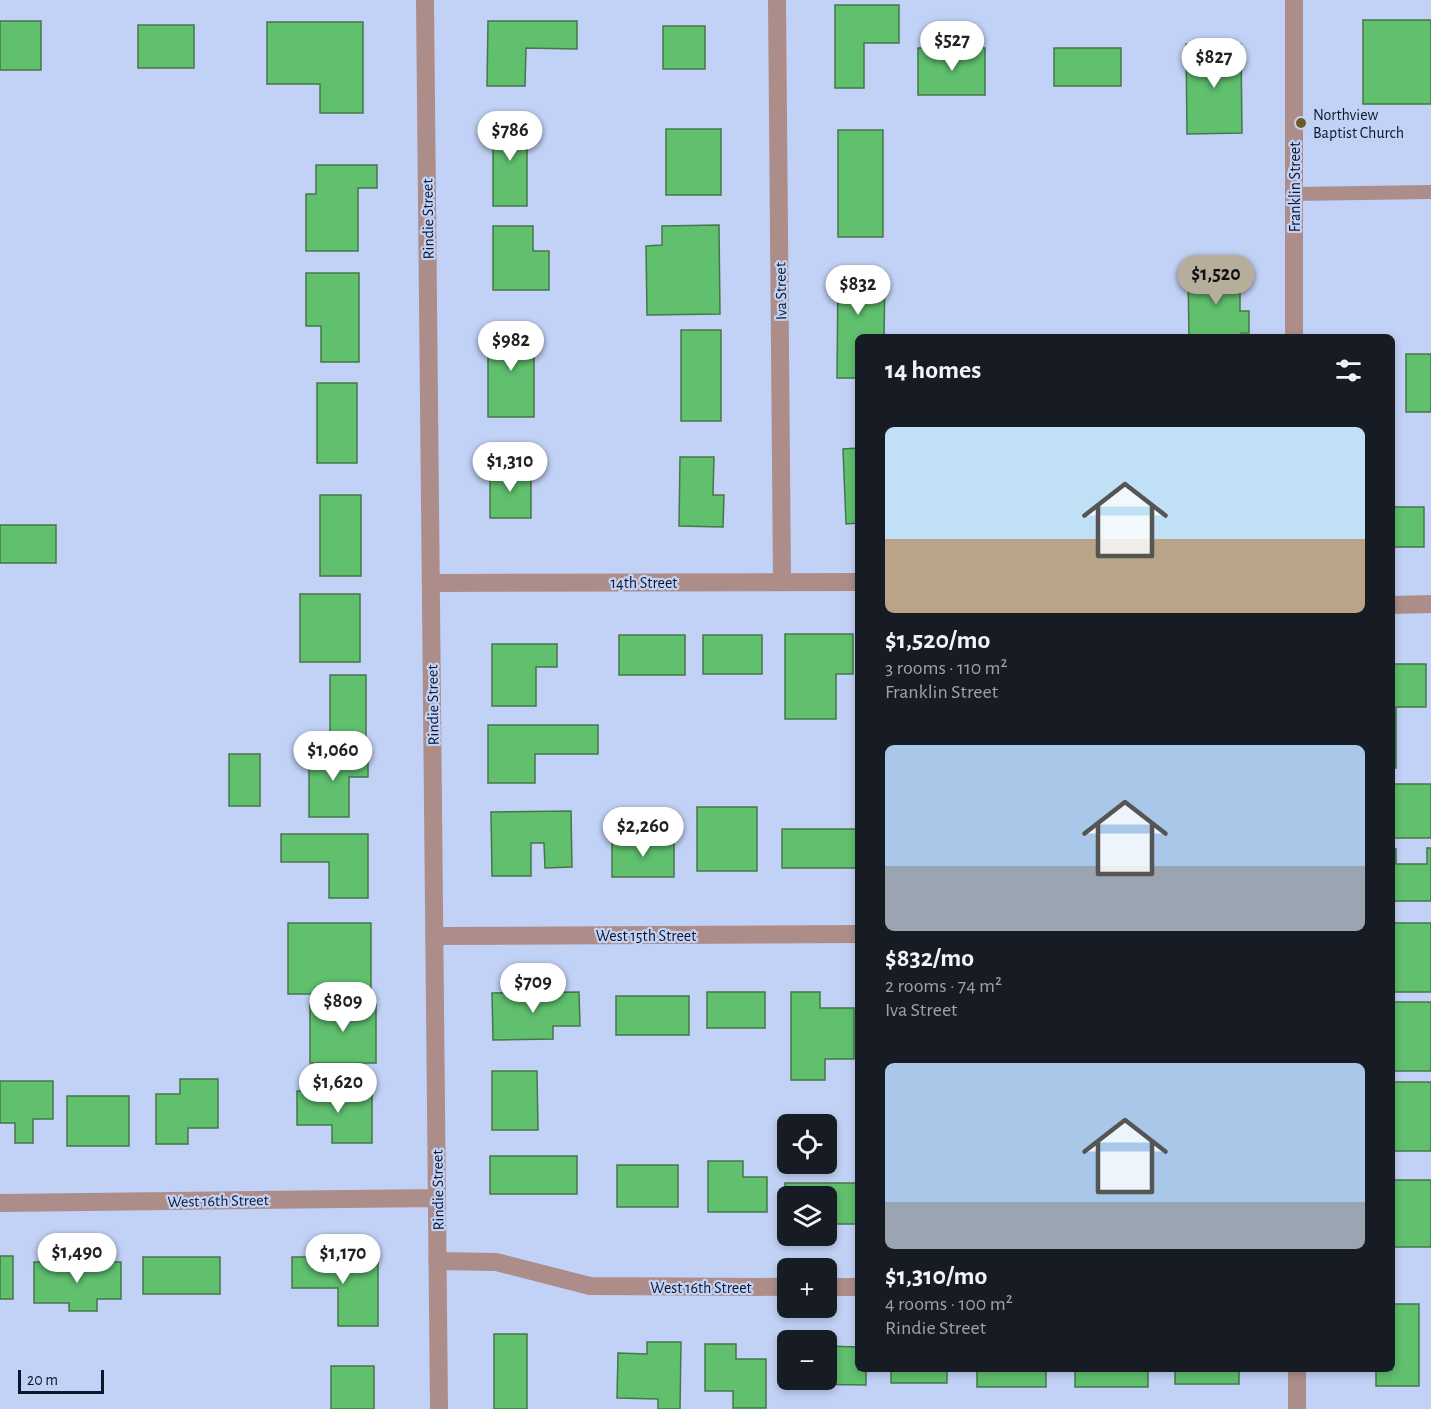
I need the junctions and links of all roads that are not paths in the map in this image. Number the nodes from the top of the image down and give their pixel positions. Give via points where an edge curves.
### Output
1 (425, 0) edge
2 (777, 0) edge
3 (1294, 0) edge
4 (1431, 192) edge
5 (1294, 194) junction
6 (1294, 334) edge
7 (782, 582) junction
8 (855, 582) edge
9 (431, 583) junction
10 (1395, 604) edge
11 (1431, 604) edge
12 (855, 934) edge
13 (434, 936) junction
14 (437, 1198) junction
15 (0, 1203) edge
16 (437, 1261) junction
17 (777, 1287) edge
18 (837, 1287) edge
19 (855, 1287) edge
20 (1297, 1372) edge
21 (439, 1409) edge
22 (1297, 1409) edge

1 - 9 street, Rindie Street
2 - 7 street, Iva Street
3 - 5 street, Franklin Street
4 - 5 lane
5 - 6 street, Franklin Street
7 - 8 street, 14th Street
7 - 9 street, 14th Street
9 - 13 street, Rindie Street
10 - 11 street
12 - 13 street, West 15th Street
13 - 14 street, Rindie Street
14 - 15 street, West 16th Street
14 - 16 street, Rindie Street
16 - 17 street, West 16th Street via 496,1262 566,1282 610,1287
16 - 21 street, Rindie Street
18 - 19 street
20 - 22 street

